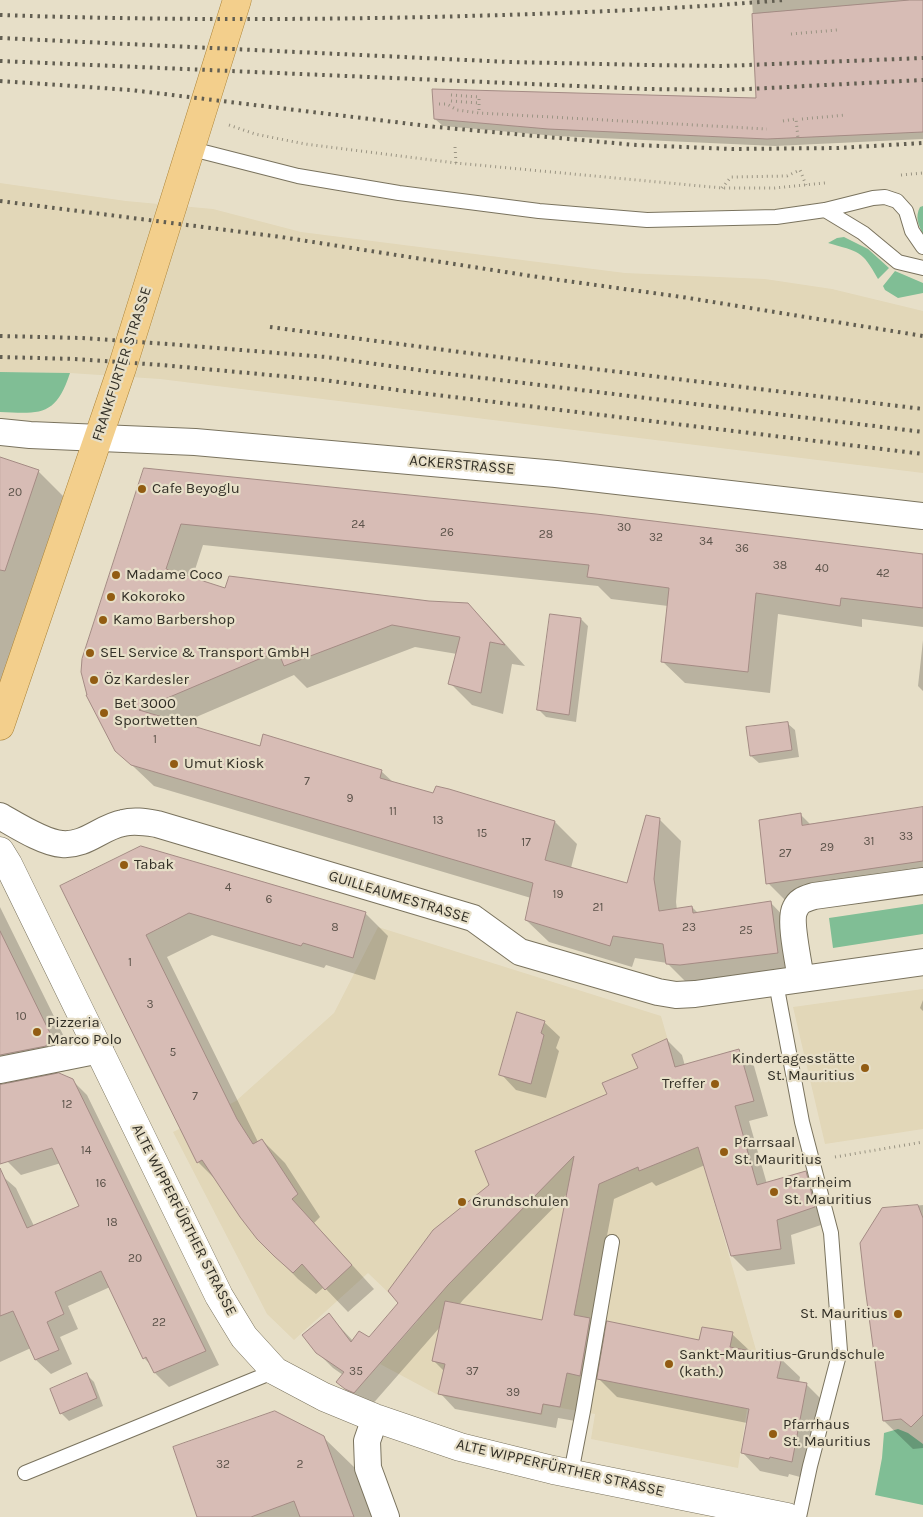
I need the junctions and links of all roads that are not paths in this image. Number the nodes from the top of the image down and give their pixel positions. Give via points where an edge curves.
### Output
1 (237, 0) edge
2 (192, 149) junction
3 (825, 210) junction
4 (923, 247) edge
5 (923, 268) edge
6 (0, 432) edge
7 (99, 437) junction
8 (923, 516) edge
9 (0, 726) edge
10 (0, 816) edge
11 (0, 851) edge
12 (923, 880) edge
13 (923, 962) edge
14 (788, 981) junction
15 (100, 1050) junction
16 (0, 1070) edge
17 (612, 1242) dead end
18 (275, 1371) junction
19 (375, 1418) junction
20 (25, 1473) dead end
21 (571, 1474) junction
22 (386, 1517) edge
23 (787, 1517) edge
24 (799, 1517) edge

1 - 2 main road, FRANKFURTER STRASSE
2 - 3 lane via 298,176 539,211 647,220 776,217
2 - 7 main road, FRANKFURTER STRASSE
3 - 4 lane via 873,198 898,201
3 - 5 lane via 863,233 898,262
6 - 7 street, ACKERSTRASSE
7 - 8 street, ACKERSTRASSE via 195,442 556,474
7 - 9 main road, FRANKFURTER STRASSE
10 - 14 street, GUILLEAUMESTRASSE via 31,834 61,845 80,843 122,823 140,821 157,824 474,918 520,952 658,992 695,994
11 - 15 street, ALTE WIPPERFÜRTHER STRASSE
12 - 14 street via 801,900 794,910
13 - 14 street, GUILLEAUMESTRASSE
14 - 24 lane via 802,1122 831,1233 840,1351
15 - 16 street
15 - 18 street, ALTE WIPPERFÜRTHER STRASSE via 219,1296 244,1337
17 - 21 lane
18 - 19 street, ALTE WIPPERFÜRTHER STRASSE via 324,1397
18 - 20 lane
19 - 21 street, ALTE WIPPERFÜRTHER STRASSE via 460,1447
19 - 22 street via 367,1441 368,1468
21 - 23 street, ALTE WIPPERFÜRTHER STRASSE

